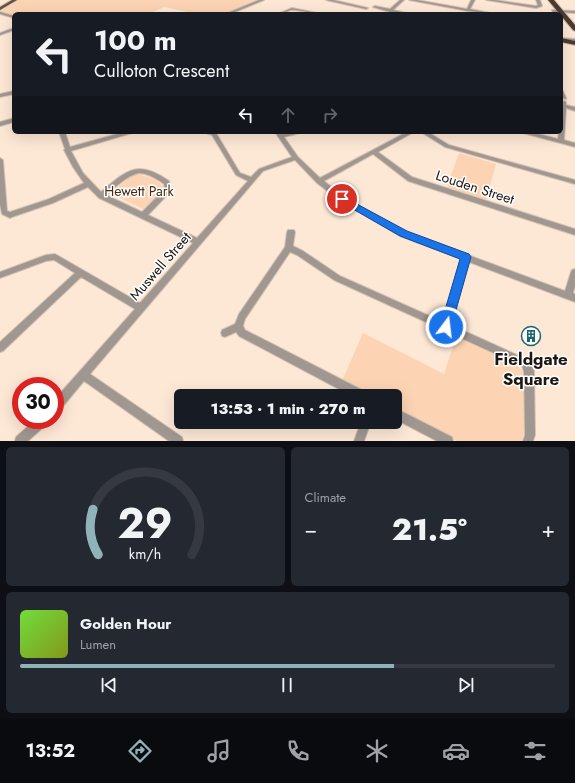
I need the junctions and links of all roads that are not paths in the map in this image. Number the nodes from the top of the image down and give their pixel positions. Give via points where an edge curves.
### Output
1 (14, 0) edge
2 (262, 0) edge
3 (328, 0) edge
4 (332, 0) edge
5 (359, 0) edge
6 (402, 0) edge
7 (411, 0) edge
8 (473, 0) edge
9 (488, 0) edge
10 (538, 0) edge
11 (544, 0) edge
12 (550, 0) edge
13 (501, 1) edge
14 (354, 4) junction
15 (369, 9) edge
16 (468, 10) junction
17 (0, 11) edge
18 (390, 11) junction
19 (235, 12) edge
20 (286, 12) edge
21 (304, 12) edge
22 (395, 12) edge
23 (396, 12) edge
24 (480, 12) edge
25 (556, 12) edge
26 (563, 12) edge
27 (575, 13) edge
28 (12, 16) edge
29 (563, 18) edge
30 (563, 25) edge
31 (575, 29) edge
32 (12, 30) edge
33 (0, 34) edge
34 (563, 39) edge
35 (574, 40) edge
36 (12, 93) edge
37 (0, 96) edge
38 (563, 99) edge
39 (564, 102) junction
40 (575, 109) edge
41 (563, 115) edge
42 (12, 121) edge
43 (0, 124) edge
44 (63, 134) edge
45 (123, 134) edge
46 (214, 134) edge
47 (279, 134) edge
48 (407, 134) edge
49 (427, 134) edge
50 (534, 134) edge
51 (562, 134) edge
52 (561, 141) junction
53 (575, 145) edge
54 (67, 150) junction
55 (374, 152) junction
56 (296, 158) junction
57 (0, 160) edge
58 (252, 180) junction
59 (319, 181) junction
60 (575, 182) edge
61 (89, 184) junction
62 (101, 196) junction
63 (143, 216) junction
64 (291, 232) dead end
65 (575, 232) edge
66 (199, 242) junction
67 (289, 248) junction
68 (466, 257) junction
69 (80, 272) junction
70 (575, 272) edge
71 (0, 275) edge
72 (571, 297) edge
73 (141, 308) junction
74 (238, 327) junction
75 (446, 327) junction
76 (225, 333) dead end
77 (0, 348) edge
78 (84, 375) junction
79 (349, 389) edge
80 (64, 397) edge
81 (402, 417) edge
82 (33, 429) edge
83 (363, 429) edge
84 (20, 441) edge
85 (178, 441) edge
86 (359, 441) edge
87 (448, 441) edge
88 (528, 441) edge

1 - 17 main road
2 - 19 street
3 - 14 street
4 - 14 street
5 - 14 street
6 - 18 street
7 - 16 street
8 - 16 street
9 - 13 street
10 - 13 street via 538,7
11 - 25 highway
12 - 25 highway
14 - 15 street
15 - 18 street
16 - 24 street
17 - 28 street
18 - 22 street
18 - 23 street
20 - 21 street
26 - 27 street
29 - 31 highway
30 - 35 highway
32 - 33 street
34 - 35 highway
36 - 37 street
38 - 39 street
39 - 40 street
39 - 41 street
42 - 43 street
44 - 54 street
45 - 54 street
46 - 58 street via 238,174
47 - 56 street
48 - 55 street
49 - 60 street via 447,146
50 - 52 street
51 - 52 street
52 - 53 street
54 - 61 street via 77,170
55 - 59 street
55 - 65 street, Louden Street via 410,179
56 - 58 street, Muswell Street via 261,170
56 - 59 street
57 - 61 street via 4,212 10,215
58 - 66 street, Muswell Street
59 - 68 street via 342,199 403,234
61 - 62 street
62 - 63 street
62 - 63 street via 131,171 138,170 160,177 167,183 168,190
63 - 66 street
64 - 67 street
66 - 73 street, Muswell Street
67 - 74 street via 242,317
67 - 75 street via 337,278
68 - 72 street
68 - 75 street
69 - 71 street via 55,257
69 - 73 street
69 - 77 street
70 - 72 street
73 - 78 street, Muswell Street
74 - 76 street
74 - 79 street via 242,333
75 - 88 street via 525,363 529,371
78 - 80 street, Muswell Street
78 - 85 street
81 - 87 street
82 - 84 street
83 - 86 street

